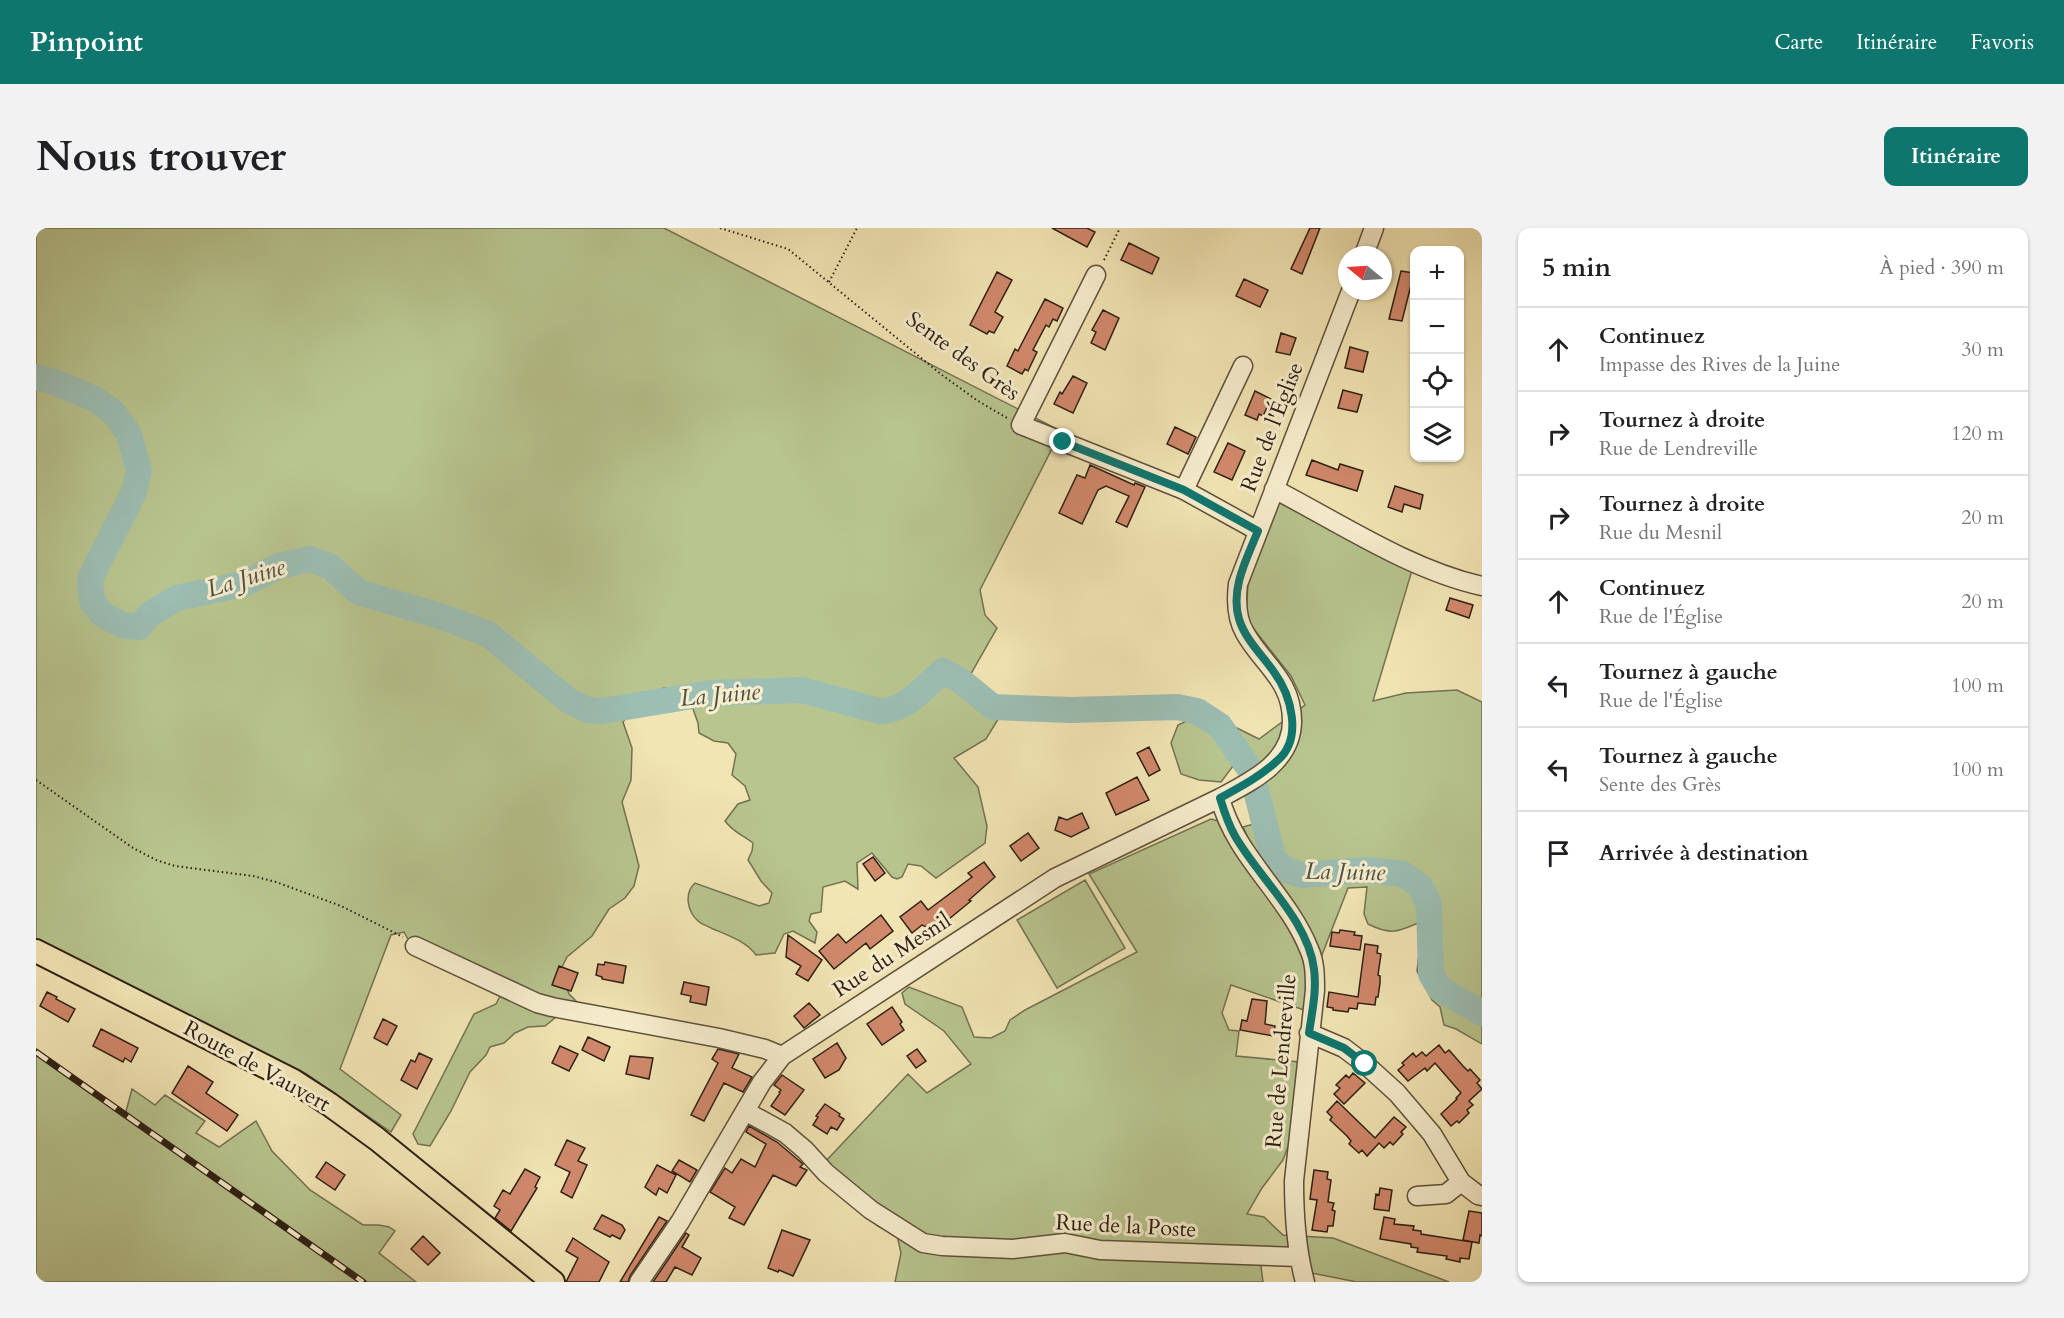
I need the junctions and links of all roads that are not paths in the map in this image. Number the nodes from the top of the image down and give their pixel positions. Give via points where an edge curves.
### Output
1 (1374, 228) edge
2 (1367, 246) edge
3 (1096, 275) road end
4 (1347, 300) edge
5 (1243, 366) dead end
6 (1274, 489) junction
7 (1184, 490) junction
8 (1258, 531) junction
9 (1482, 586) edge
10 (1265, 770) joint
11 (1220, 798) junction
12 (415, 946) road end
13 (36, 951) edge
14 (1309, 1033) junction
15 (782, 1056) junction
16 (745, 1111) junction
17 (1461, 1182) junction
18 (1417, 1196) dead end
19 (1482, 1196) edge
20 (1298, 1257) junction
21 (549, 1279) edge
22 (639, 1282) edge
23 (1305, 1282) edge

1 - 2 street
3 - 7 street, Sente des Grès via 1021,425
4 - 6 street, Rue de l'Église
5 - 7 street
6 - 8 street, Rue de l'Église
6 - 9 street via 1421,566
7 - 8 street, Sente des Grès
8 - 10 street, Rue de l'Église via 1238,584 1238,618 1286,690 1292,707 1288,744 1279,759
10 - 11 street, Rue du Mesnil
11 - 14 street, Rue de Lendreville via 1235,836 1298,925 1310,950 1315,990
11 - 15 street, Rue du Mesnil via 1055,878
12 - 15 street via 552,1008 719,1038
13 - 21 main road, Route de Vauvert via 292,1080 393,1151
14 - 17 street via 1344,1048 1397,1093 1432,1134
14 - 20 street, Rue de Lendreville via 1294,1181
15 - 16 street, Rue du Mesnil
16 - 20 street, Rue de la Poste via 785,1133 871,1210 922,1243 1013,1249 1065,1244 1100,1250
16 - 22 street, Rue du Mesnil via 680,1222
17 - 18 street via 1446,1194
17 - 19 street
20 - 23 street, Rue de Lendreville

